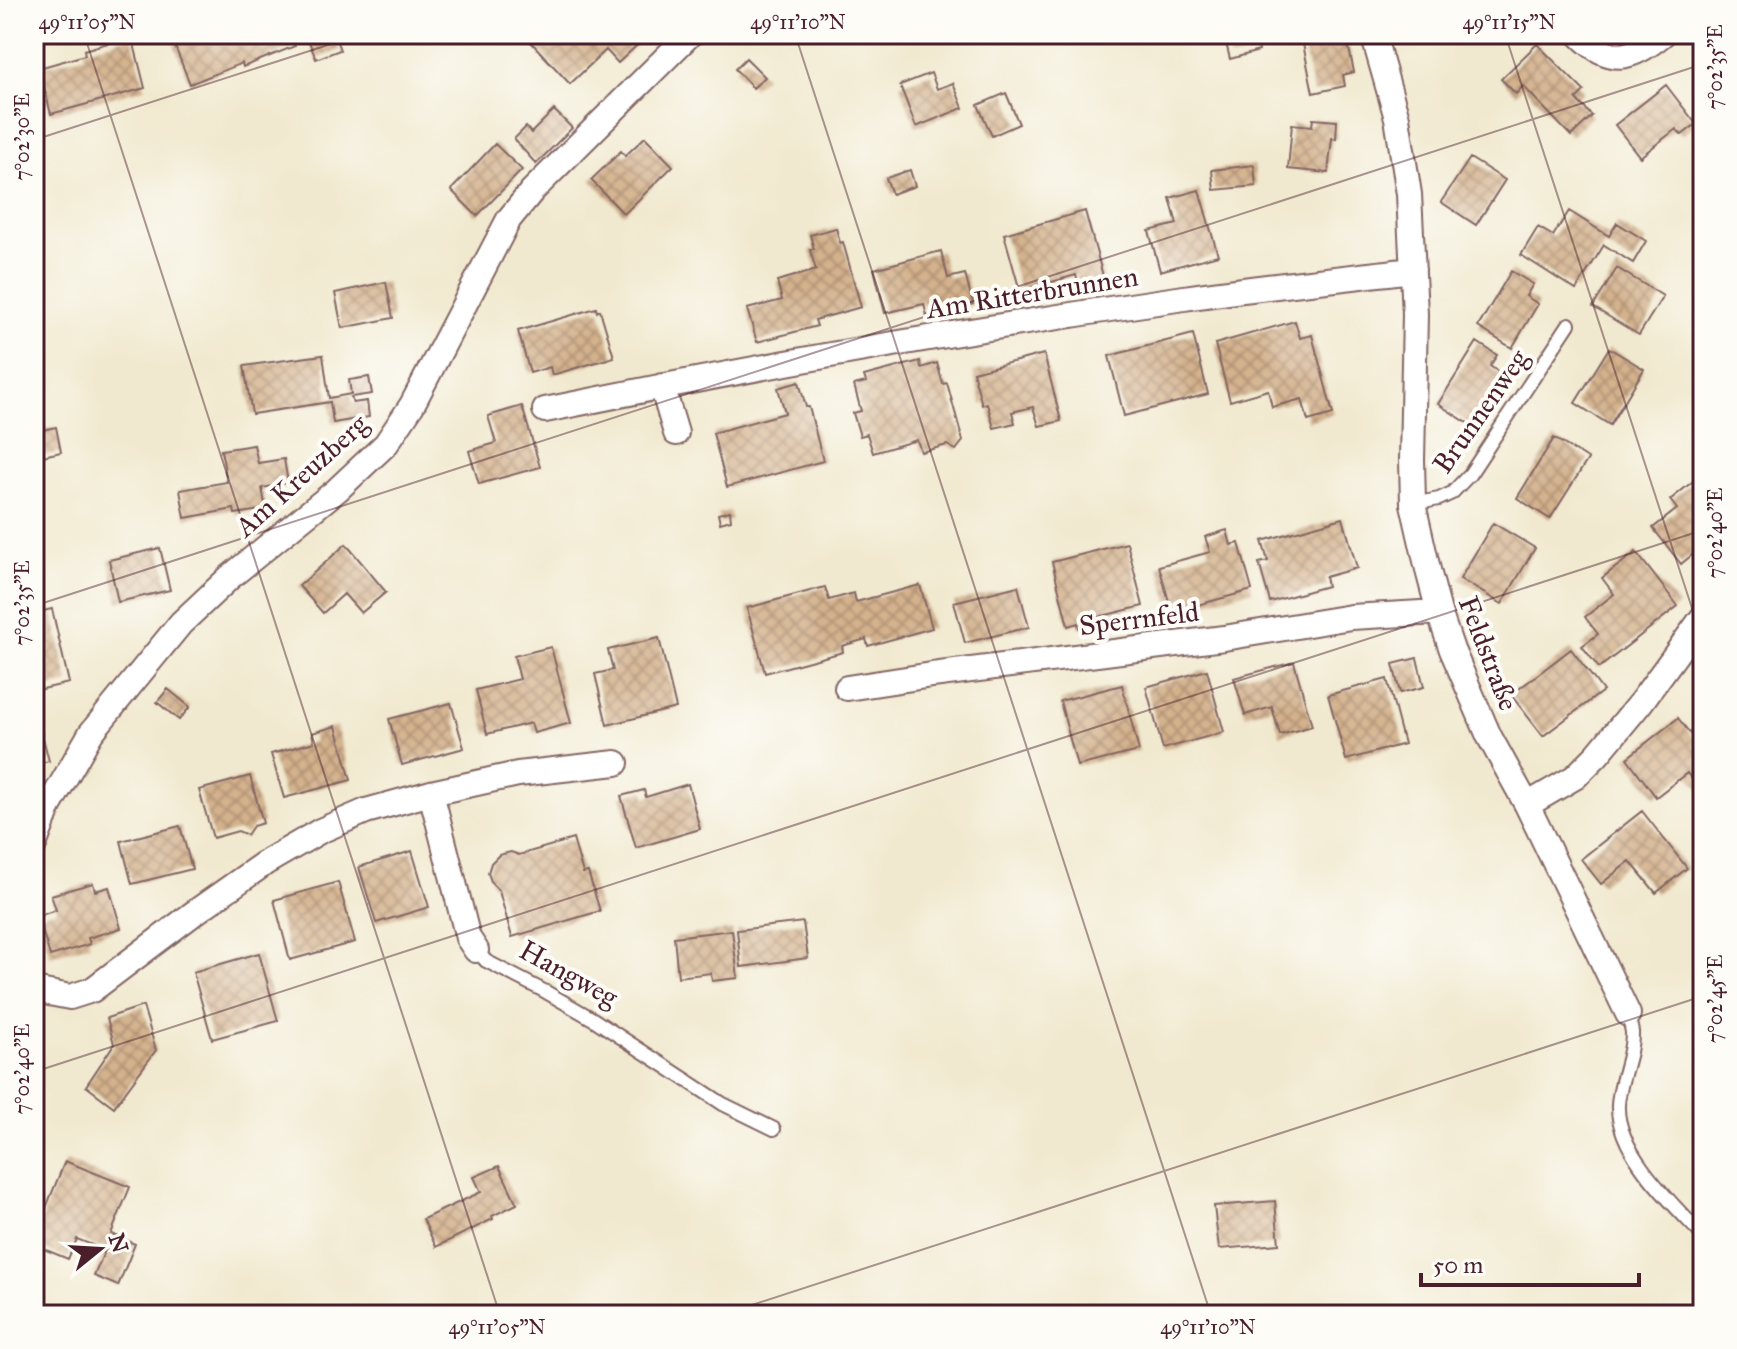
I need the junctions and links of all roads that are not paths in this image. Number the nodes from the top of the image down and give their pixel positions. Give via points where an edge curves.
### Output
1 (690, 34) edge
2 (1373, 34) edge
3 (1579, 34) edge
4 (1663, 34) edge
5 (1413, 270) junction
6 (1569, 324) dead end
7 (662, 386) junction
8 (545, 410) dead end
9 (676, 433) dead end
10 (1413, 504) junction
11 (1439, 612) junction
12 (1703, 617) edge
13 (847, 688) dead end
14 (616, 763) dead end
15 (431, 793) junction
16 (1527, 805) junction
17 (34, 845) edge
18 (476, 950) joint
19 (34, 990) edge
20 (1628, 1014) joint
21 (774, 1129) dead end
22 (1703, 1236) edge

1 - 17 street, Am Kreuzberg via 509,219 412,405 386,444 230,577 181,623 130,684 91,733 49,806
2 - 5 street, Feldstraße via 1404,155
3 - 4 street via 1618,57
5 - 7 street, Am Ritterbrunnen via 1187,297
5 - 10 street, Feldstraße
6 - 10 lane, Brunnenweg via 1470,474 1452,493
7 - 8 street, Am Ritterbrunnen
7 - 9 street
10 - 11 street, Feldstraße
11 - 13 street, Sperrnfeld via 1351,617
11 - 16 street, Feldstraße via 1489,736
12 - 16 street via 1597,755 1575,777
14 - 15 street via 518,774
15 - 18 street, Hangweg via 468,938
15 - 19 street via 366,811 306,839 241,879 92,990 70,997
16 - 20 street, Feldstraße
18 - 21 lane, Hangweg via 486,961 593,1019 723,1104
20 - 22 lane, Feldstraße via 1632,1033 1618,1106 1621,1128 1647,1174

